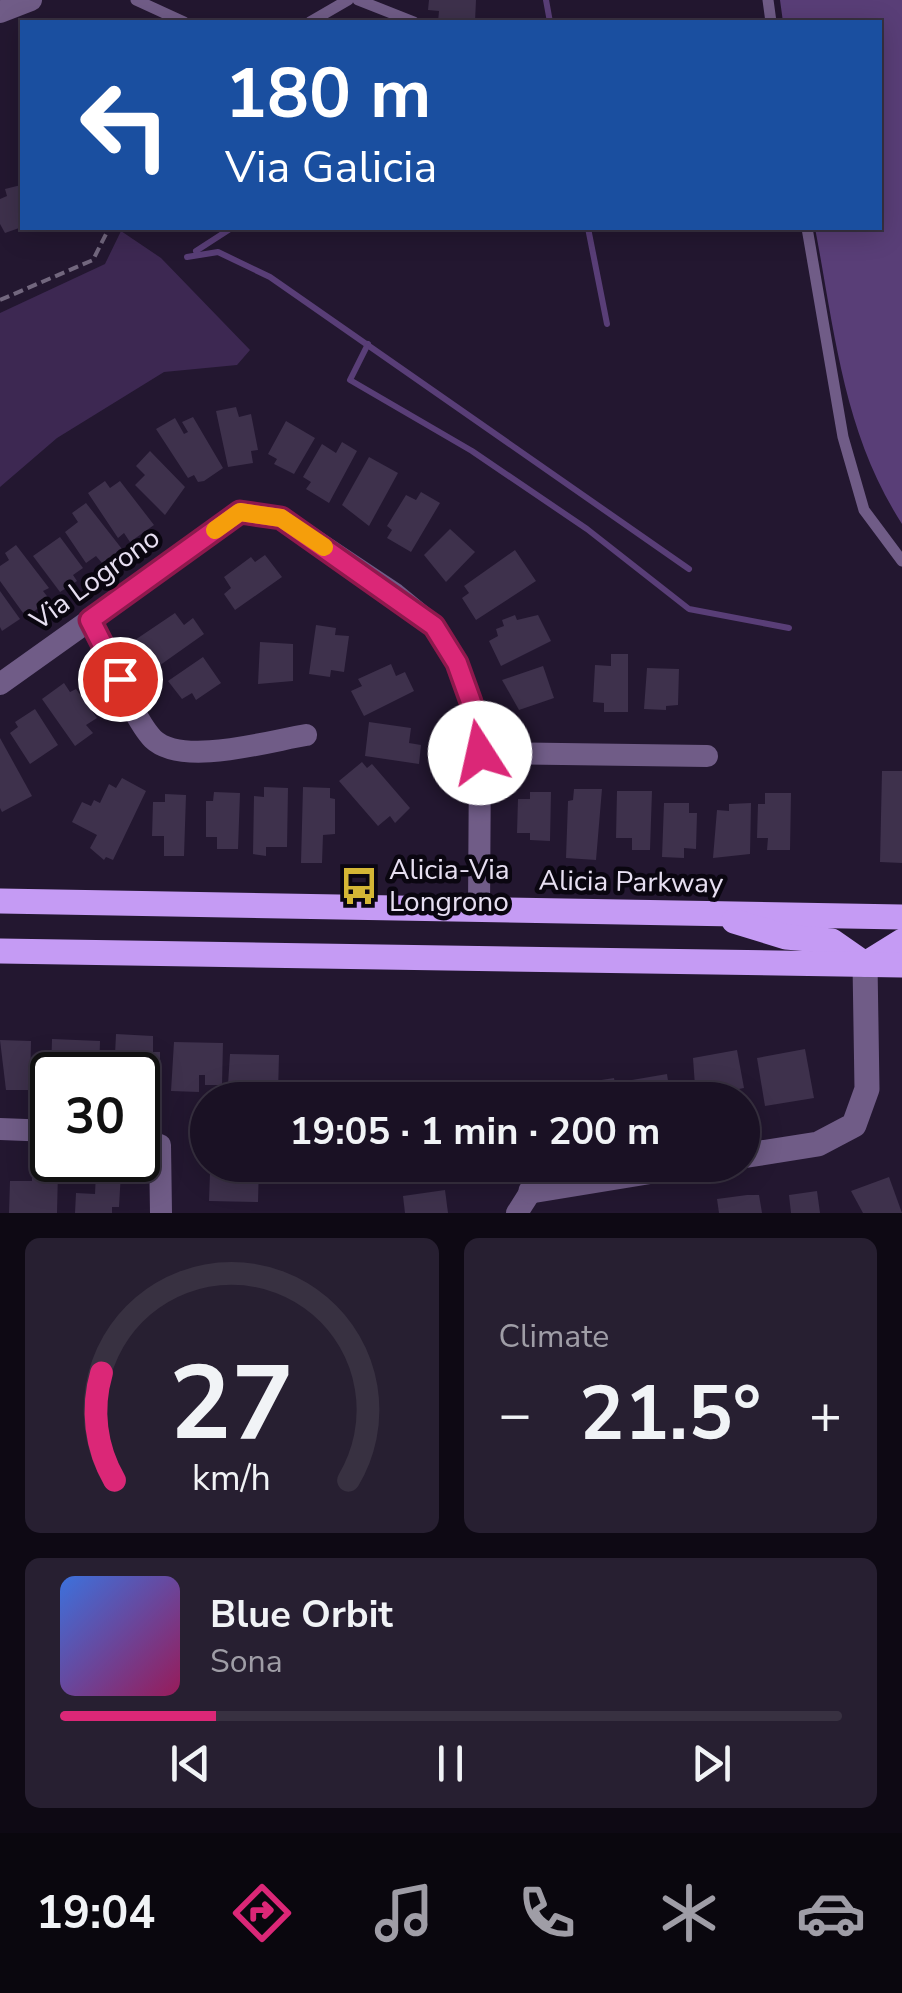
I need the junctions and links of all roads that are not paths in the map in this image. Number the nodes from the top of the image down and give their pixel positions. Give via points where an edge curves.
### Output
1 (31, 0) edge
2 (136, 0) edge
3 (348, 0) edge
4 (358, 0) edge
5 (0, 12) edge
6 (180, 20) edge
7 (313, 20) edge
8 (409, 20) edge
9 (807, 230) edge
10 (902, 561) edge
11 (90, 620) junction
12 (0, 684) edge
13 (306, 735) dead end
14 (480, 753) junction
15 (707, 756) dead end
16 (0, 901) edge
17 (479, 910) junction
18 (710, 913) junction
19 (902, 917) edge
20 (902, 941) edge
21 (0, 950) edge
22 (865, 964) junction
23 (902, 965) edge
24 (0, 1129) edge
25 (30, 1130) edge
26 (760, 1153) edge
27 (156, 1182) edge
28 (614, 1182) edge
29 (524, 1202) edge
30 (161, 1213) edge

1 - 5 street
2 - 6 lane
3 - 7 lane
4 - 8 lane
9 - 10 lane via 843,437 864,510
11 - 12 street, Via Logrono
11 - 13 street via 152,738 170,750 205,752
11 - 14 street, Via Logrono via 240,512 281,518 434,626 457,663
14 - 15 street
14 - 17 street, Via Logrono
16 - 17 main road, Alicia Parkway
17 - 18 main road, Alicia Parkway
18 - 19 main road, Alicia Parkway
18 - 22 main road via 786,938 832,941
20 - 22 main road
21 - 22 main road
22 - 23 main road
22 - 26 street via 867,1090 854,1125 818,1144
24 - 25 street
27 - 30 street
28 - 29 street

